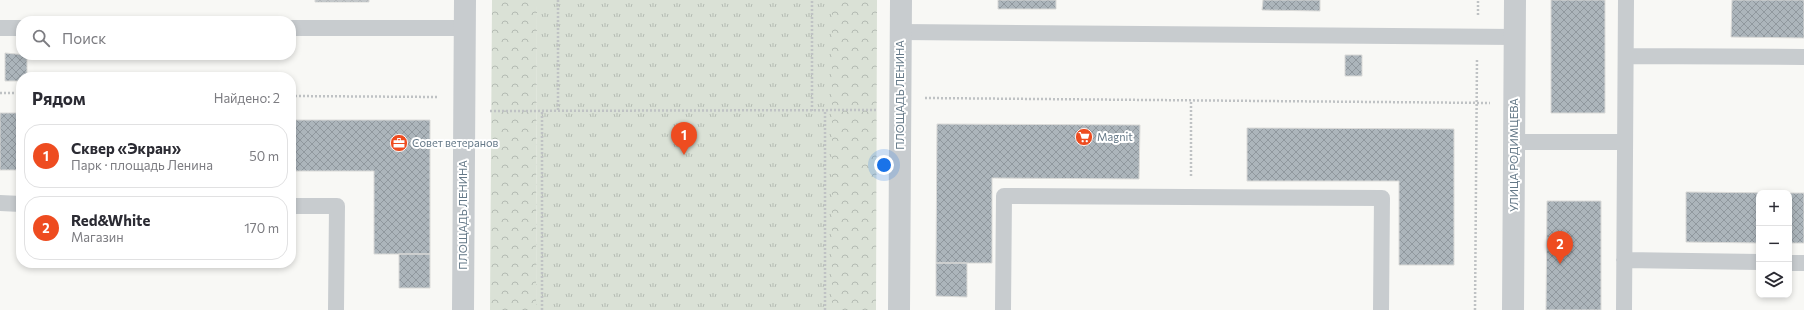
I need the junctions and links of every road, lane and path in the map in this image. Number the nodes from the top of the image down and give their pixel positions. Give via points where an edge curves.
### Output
1 (465, 0) edge
2 (558, 0) edge
3 (812, 0) edge
4 (901, 0) edge
5 (1478, 0) edge
6 (1515, 0) edge
7 (1626, 0) edge
8 (0, 28) edge
9 (16, 28) edge
10 (296, 28) edge
11 (465, 28) junction
12 (901, 32) junction
13 (1477, 36) junction
14 (1515, 37) junction
15 (1626, 56) junction
16 (1804, 57) edge
17 (0, 93) edge
18 (16, 93) edge
19 (296, 96) edge
20 (464, 97) junction
21 (900, 98) junction
22 (1191, 100) junction
23 (1477, 103) junction
24 (1514, 103) junction
25 (542, 110) junction
26 (558, 110) junction
27 (825, 110) junction
28 (812, 111) junction
29 (1514, 142) junction
30 (1625, 142) junction
31 (1190, 197) junction
32 (0, 203) edge
33 (16, 204) edge
34 (296, 206) edge
35 (1624, 260) junction
36 (1756, 262) edge
37 (1792, 263) edge
38 (1804, 263) edge
39 (336, 310) edge
40 (463, 310) edge
41 (542, 310) edge
42 (825, 310) edge
43 (899, 310) edge
44 (1003, 310) edge
45 (1381, 310) edge
46 (1475, 310) edge
47 (1513, 310) edge
48 (1624, 310) edge

1 - 11 street, ПЛОЩАДЬ ЛЕНИНА
2 - 26 path
3 - 28 path
4 - 12 street, ПЛОЩАДЬ ЛЕНИНА
5 - 13 path
6 - 14 street, УЛИЦА РОДИМЦЕВА
7 - 15 lane
8 - 9 lane
10 - 11 lane
11 - 20 street, ПЛОЩАДЬ ЛЕНИНА
12 - 13 lane
12 - 21 street, ПЛОЩАДЬ ЛЕНИНА
13 - 14 lane
13 - 23 path
14 - 24 street, УЛИЦА РОДИМЦЕВА
15 - 16 lane
15 - 30 lane
17 - 18 path
19 - 20 path
20 - 25 path via 484,111
20 - 40 street, ПЛОЩАДЬ ЛЕНИНА
21 - 22 path
21 - 27 path via 886,110
21 - 43 street, ПЛОЩАДЬ ЛЕНИНА
22 - 23 path
22 - 31 path
23 - 24 path
23 - 46 path
24 - 29 street, УЛИЦА РОДИМЦЕВА
25 - 26 path
25 - 41 path
26 - 28 path
27 - 28 path
27 - 42 path
29 - 30 lane
29 - 47 street, УЛИЦА РОДИМЦЕВА
30 - 35 lane
31 - 44 lane via 1004,196
31 - 45 lane via 1382,198
32 - 33 lane
34 - 39 lane via 337,206
35 - 36 lane
35 - 48 lane
37 - 38 lane

